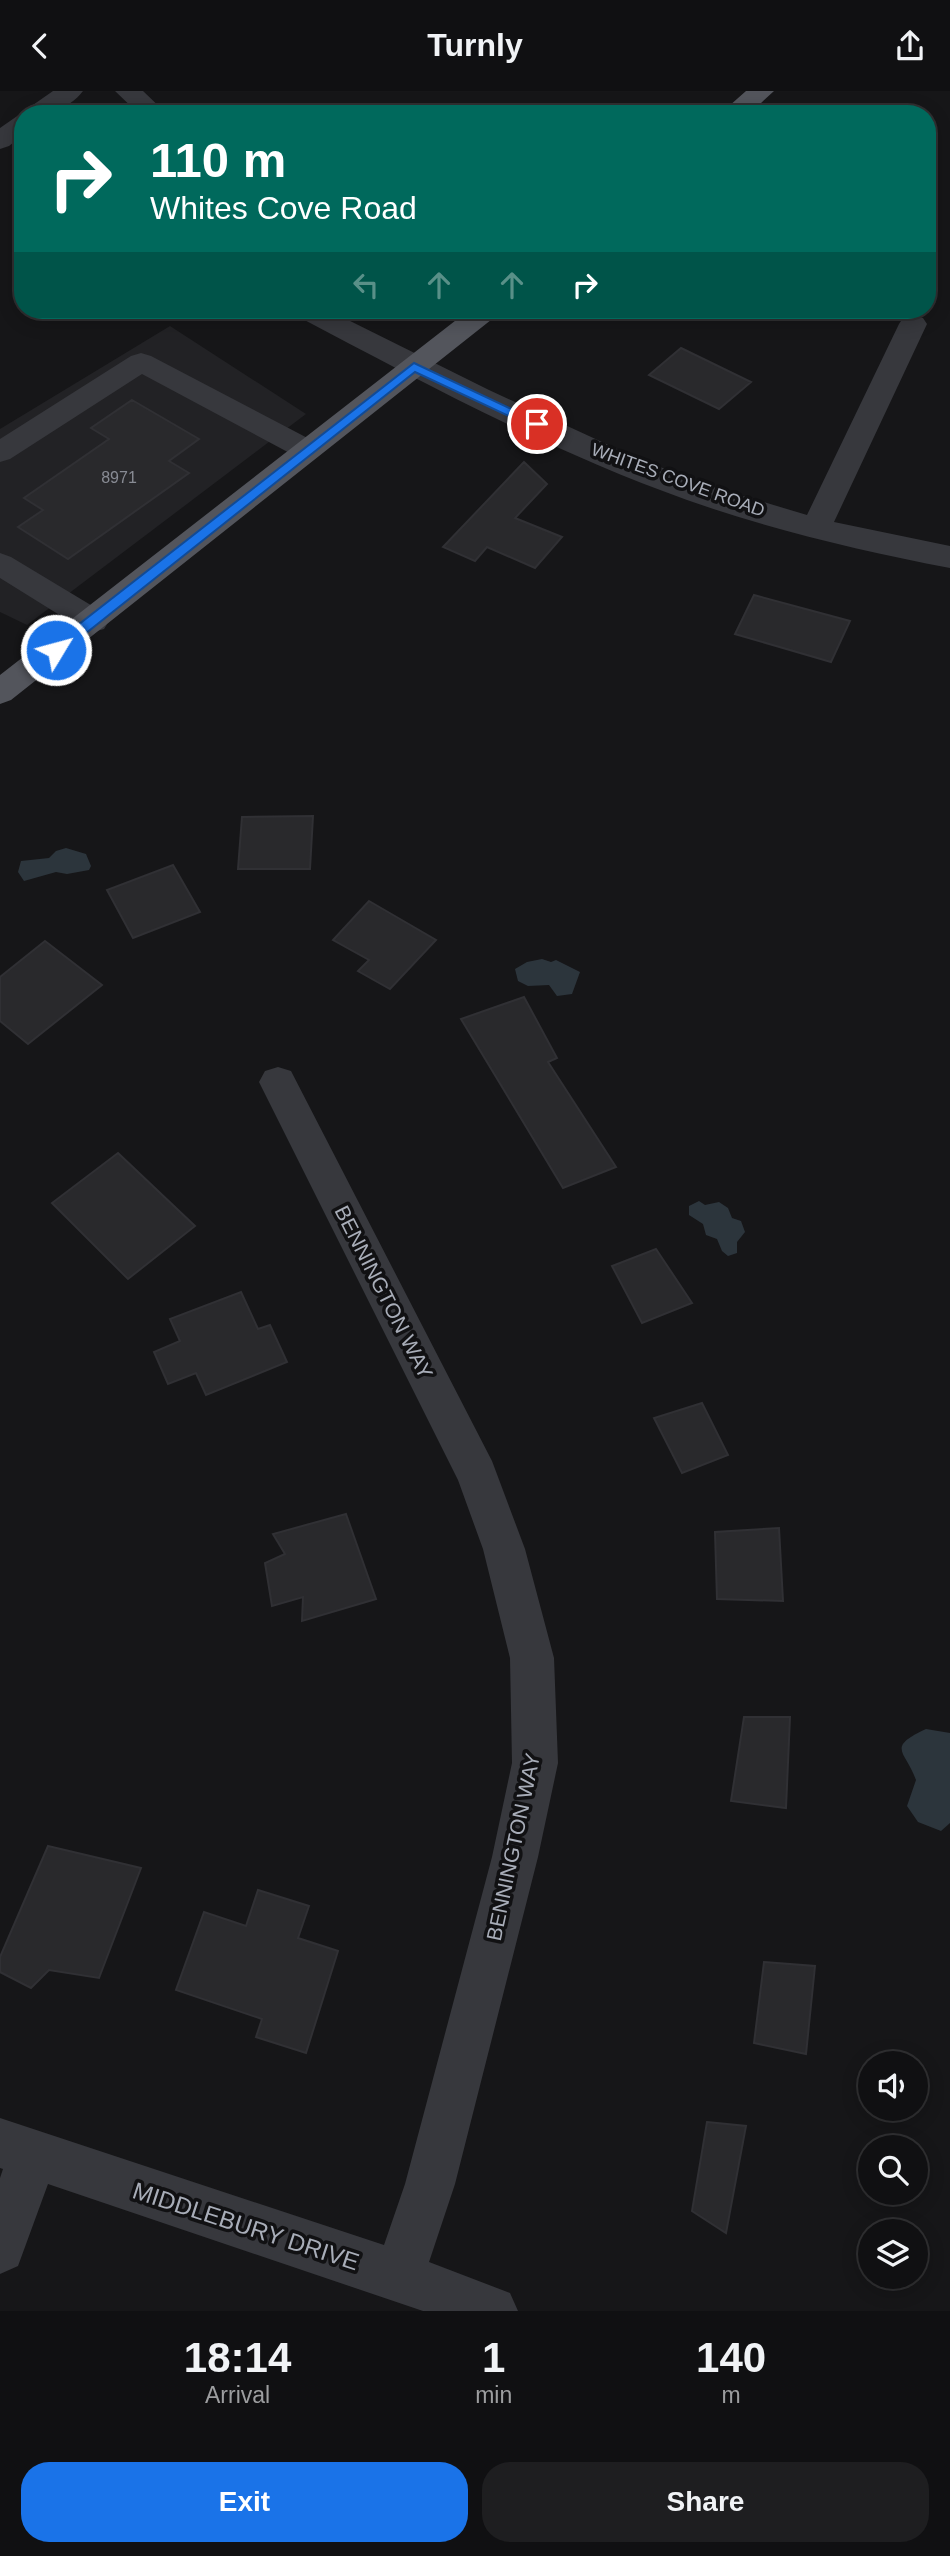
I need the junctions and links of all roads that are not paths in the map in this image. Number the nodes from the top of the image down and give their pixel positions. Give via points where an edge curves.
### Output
1 (70, 91) edge
2 (128, 91) edge
3 (761, 91) edge
4 (47, 105) edge
5 (143, 105) edge
6 (744, 105) edge
7 (14, 129) edge
8 (0, 141) edge
9 (324, 319) edge
10 (475, 319) edge
11 (913, 324) dead end
12 (414, 367) junction
13 (307, 450) junction
14 (0, 452) edge
15 (816, 527) junction
16 (950, 557) edge
17 (0, 564) edge
18 (93, 621) junction
19 (0, 692) edge
20 (278, 1082) dead end
21 (17, 2150) edge
22 (0, 2248) edge
23 (399, 2276) junction
24 (492, 2311) edge

1 - 4 street
2 - 5 street
3 - 6 main road
7 - 8 street
9 - 12 street, WHITES COVE ROAD
10 - 12 main road
11 - 15 street
12 - 13 main road
12 - 15 street, WHITES COVE ROAD via 653,475
13 - 14 street via 141,362
13 - 18 main road
15 - 16 street, WHITES COVE ROAD
17 - 18 street
18 - 19 main road
20 - 23 street, BENNINGTON WAY via 477,1475 504,1549 532,1658 535,1763 515,1857 430,2184
21 - 22 street
21 - 23 street, MIDDLEBURY DRIVE
23 - 24 street, MIDDLEBURY DRIVE

